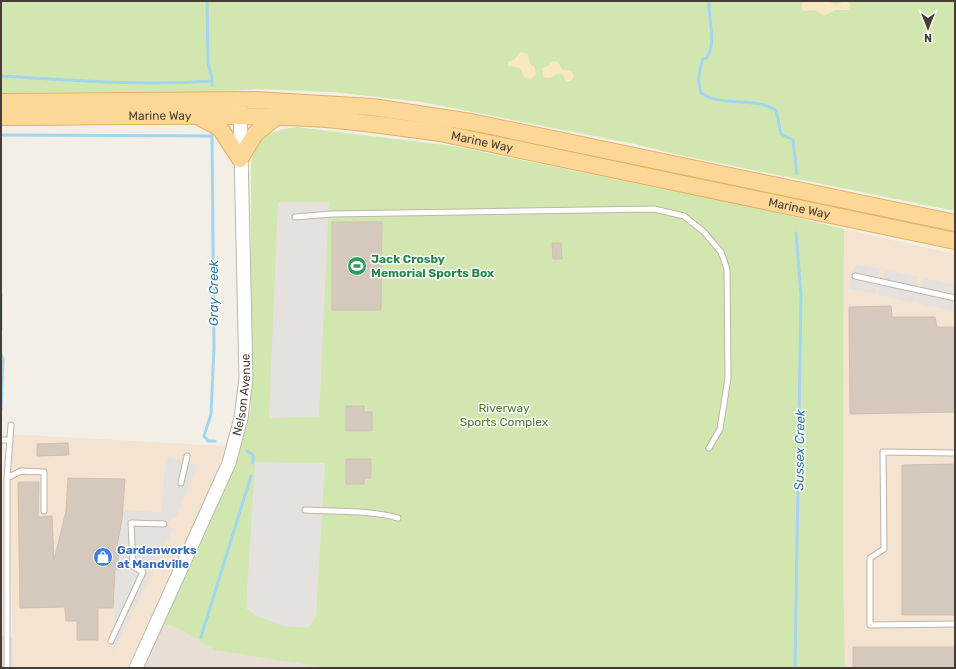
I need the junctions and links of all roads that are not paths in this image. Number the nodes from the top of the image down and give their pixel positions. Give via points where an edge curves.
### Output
1 (240, 100) junction
2 (1, 102) edge
3 (1, 117) edge
4 (199, 117) junction
5 (240, 117) junction
6 (276, 117) junction
7 (240, 159) junction
8 (295, 217) dead end
9 (955, 223) edge
10 (955, 241) edge
11 (855, 276) dead end
12 (955, 298) edge
13 (11, 425) dead end
14 (1, 440) edge
15 (9, 440) junction
16 (708, 448) dead end
17 (955, 453) edge
18 (187, 456) dead end
19 (7, 478) junction
20 (181, 483) dead end
21 (306, 510) dead end
22 (44, 511) dead end
23 (398, 518) dead end
24 (164, 524) dead end
25 (955, 624) edge
26 (111, 641) dead end
27 (7, 668) edge
28 (136, 668) edge

1 - 2 main road, Marine Way
1 - 5 street, Nelson Avenue
1 - 9 main road, Marine Way via 372,107 464,121
3 - 4 main road, Marine Way
4 - 5 main road, Marine Way
4 - 7 main road via 220,128
5 - 6 main road, Marine Way
5 - 7 street, Nelson Avenue
6 - 7 main road via 255,134
6 - 10 main road, Marine Way via 440,133
7 - 28 street, Nelson Avenue via 246,378 241,418 229,463
8 - 16 lane via 654,209 684,216 704,232 721,252 727,269 728,378 720,429
11 - 12 lane
13 - 15 lane
14 - 15 lane
15 - 19 lane
17 - 25 lane via 883,452 884,549 870,558 870,625
18 - 20 lane
19 - 22 lane via 21,471 44,472
19 - 27 lane
21 - 23 lane via 365,512
24 - 26 lane via 131,523 133,566 143,572

